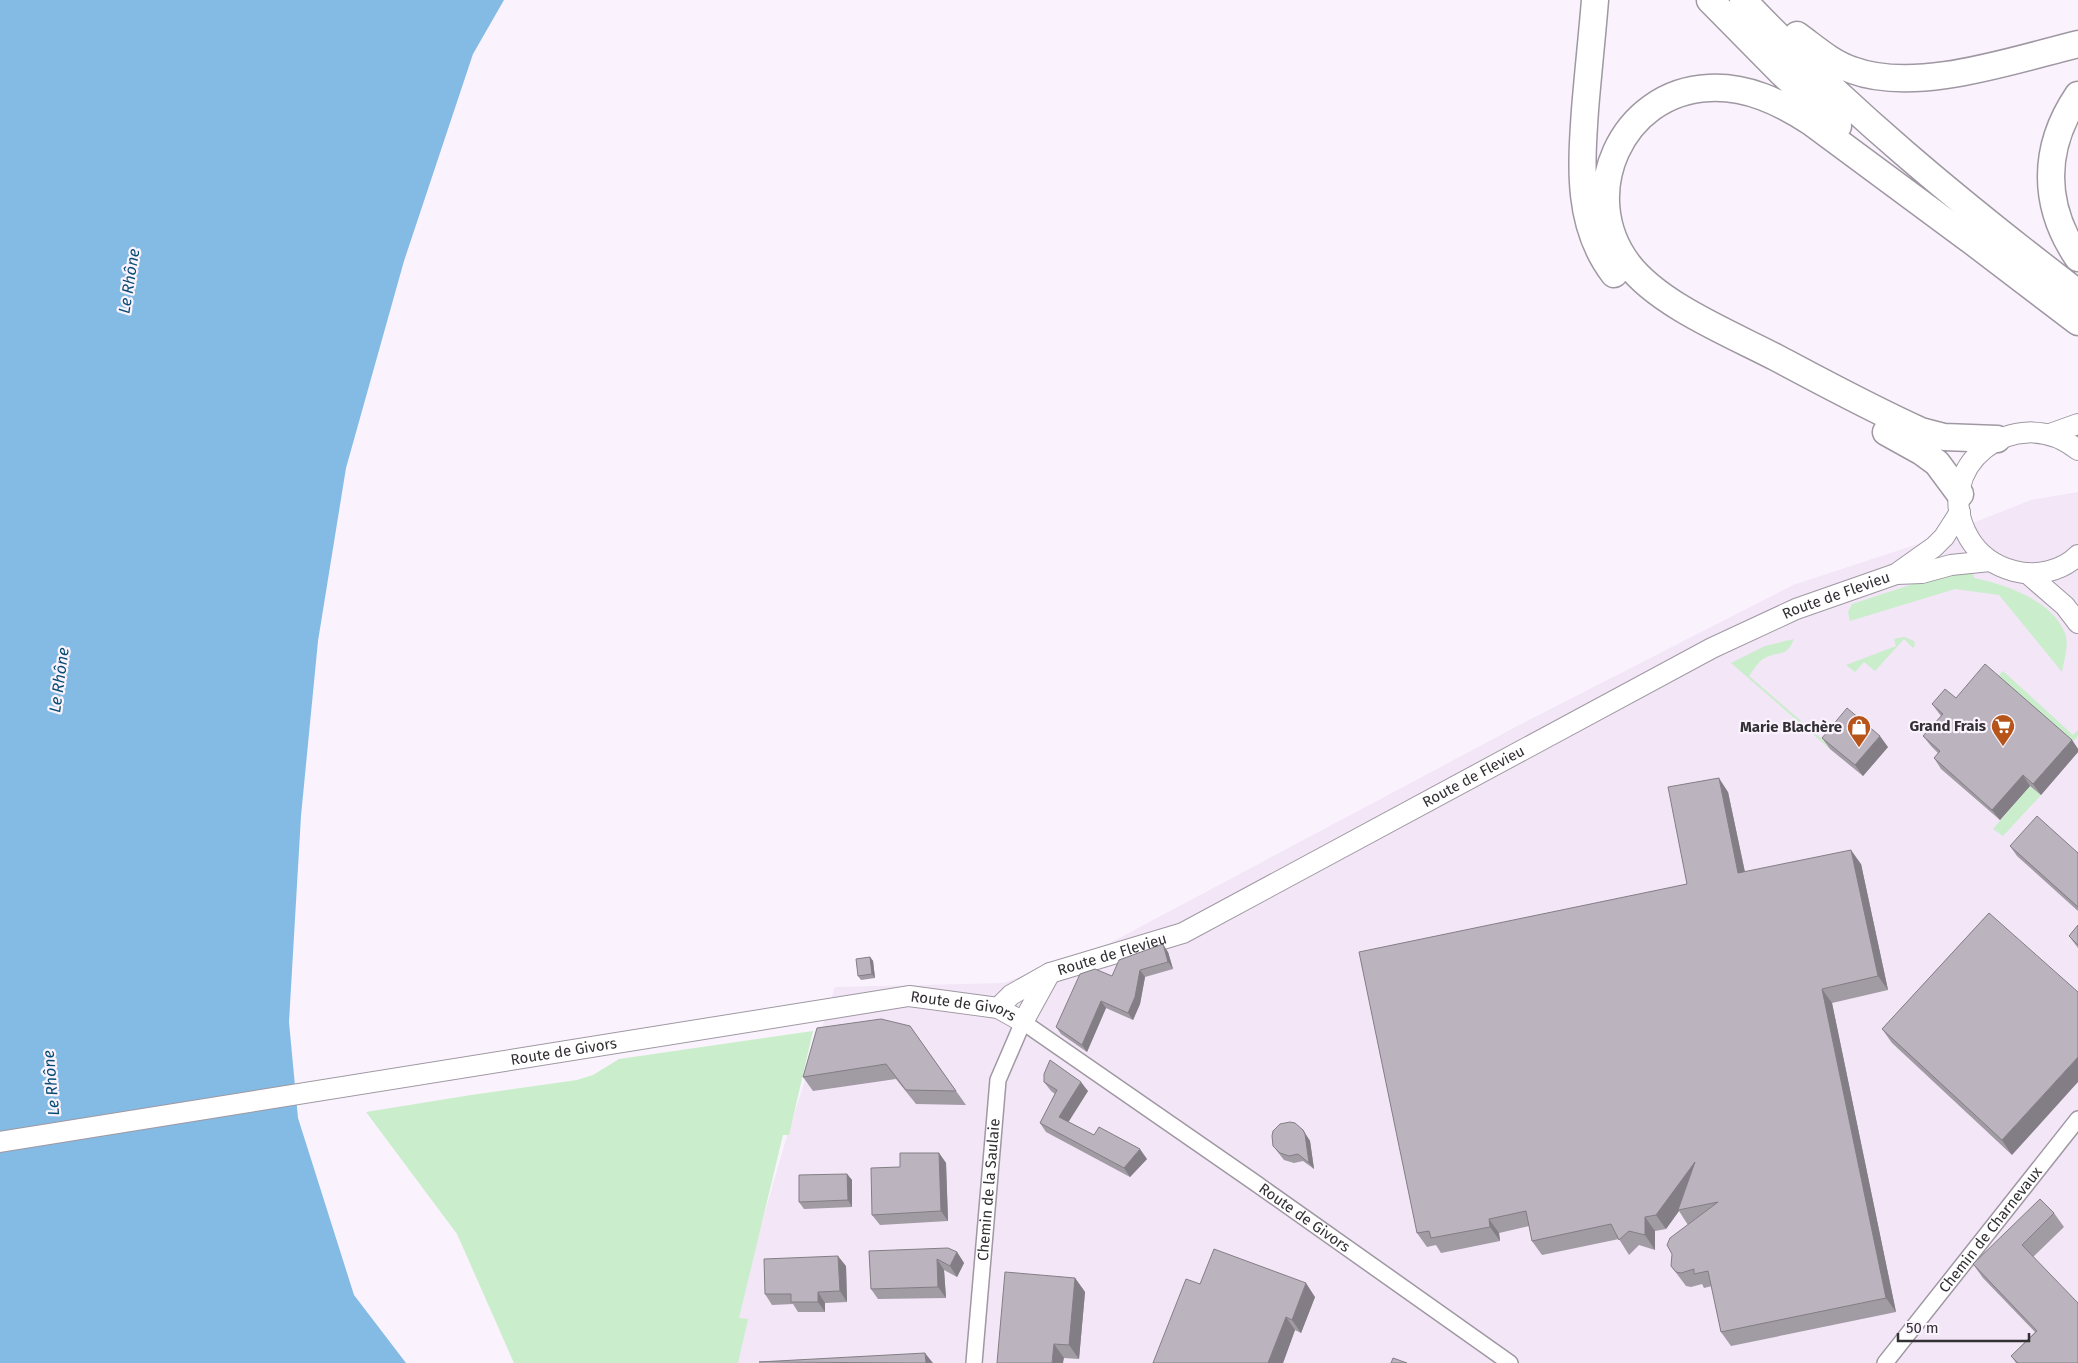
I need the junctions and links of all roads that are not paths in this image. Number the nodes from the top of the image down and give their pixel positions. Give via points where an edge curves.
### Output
1 (1595, 0) edge
2 (1710, 0) edge
3 (1746, 4) edge
4 (2078, 44) edge
5 (2078, 95) edge
6 (1969, 239) junction
7 (2078, 258) edge
8 (2078, 293) edge
9 (2078, 322) edge
10 (2078, 424) edge
11 (2050, 434) junction
12 (1997, 439) junction
13 (2078, 450) edge
14 (1960, 503) junction
15 (2078, 555) edge
16 (1990, 561) junction
17 (1896, 574) junction
18 (2027, 574) junction
19 (2078, 623) edge
20 (1050, 974) junction
21 (998, 1008) junction
22 (1023, 1022) junction
23 (2078, 1119) edge
24 (0, 1142) edge
25 (974, 1363) edge
26 (1510, 1363) edge
27 (1885, 1363) edge

1 - 14 highway via 1584,133 1583,196 1590,231 1607,265 1628,290 1663,316 1922,452 1937,463
2 - 6 highway via 1889,173
3 - 4 highway via 1777,20 1838,64 1881,77 1901,79 1950,75
3 - 8 highway via 1817,74 1906,154 1991,227
5 - 7 highway via 2062,121 2053,147 2051,179 2058,221
6 - 9 highway
6 - 12 highway via 1794,111 1758,95 1729,88 1687,91 1643,114 1622,138 1607,178 1607,216 1616,245 1635,272 1663,296 1699,318 1921,431 1944,437
10 - 11 street
11 - 12 street via 2018,432
11 - 13 street
12 - 14 street, Route de Flevieu via 1979,453 1966,472
14 - 16 street via 1962,523 1973,544
14 - 17 street, Route de Flevieu via 1944,537
15 - 18 street via 2053,570
16 - 17 street, Route de Flevieu via 1952,564 1922,573
16 - 18 street via 2008,570
17 - 20 street, Route de Flevieu via 1796,609 1712,648 1183,933
18 - 19 street via 2065,606
20 - 21 street, Route de Flevieu via 1011,995
20 - 22 street, Route de Flevieu
21 - 22 street, Route de Givors
21 - 24 street, Route de Givors via 909,996
22 - 25 street, Chemin de la Saulaie via 998,1080
22 - 26 street, Route de Givors
23 - 27 street, Chemin de Charnevaux

